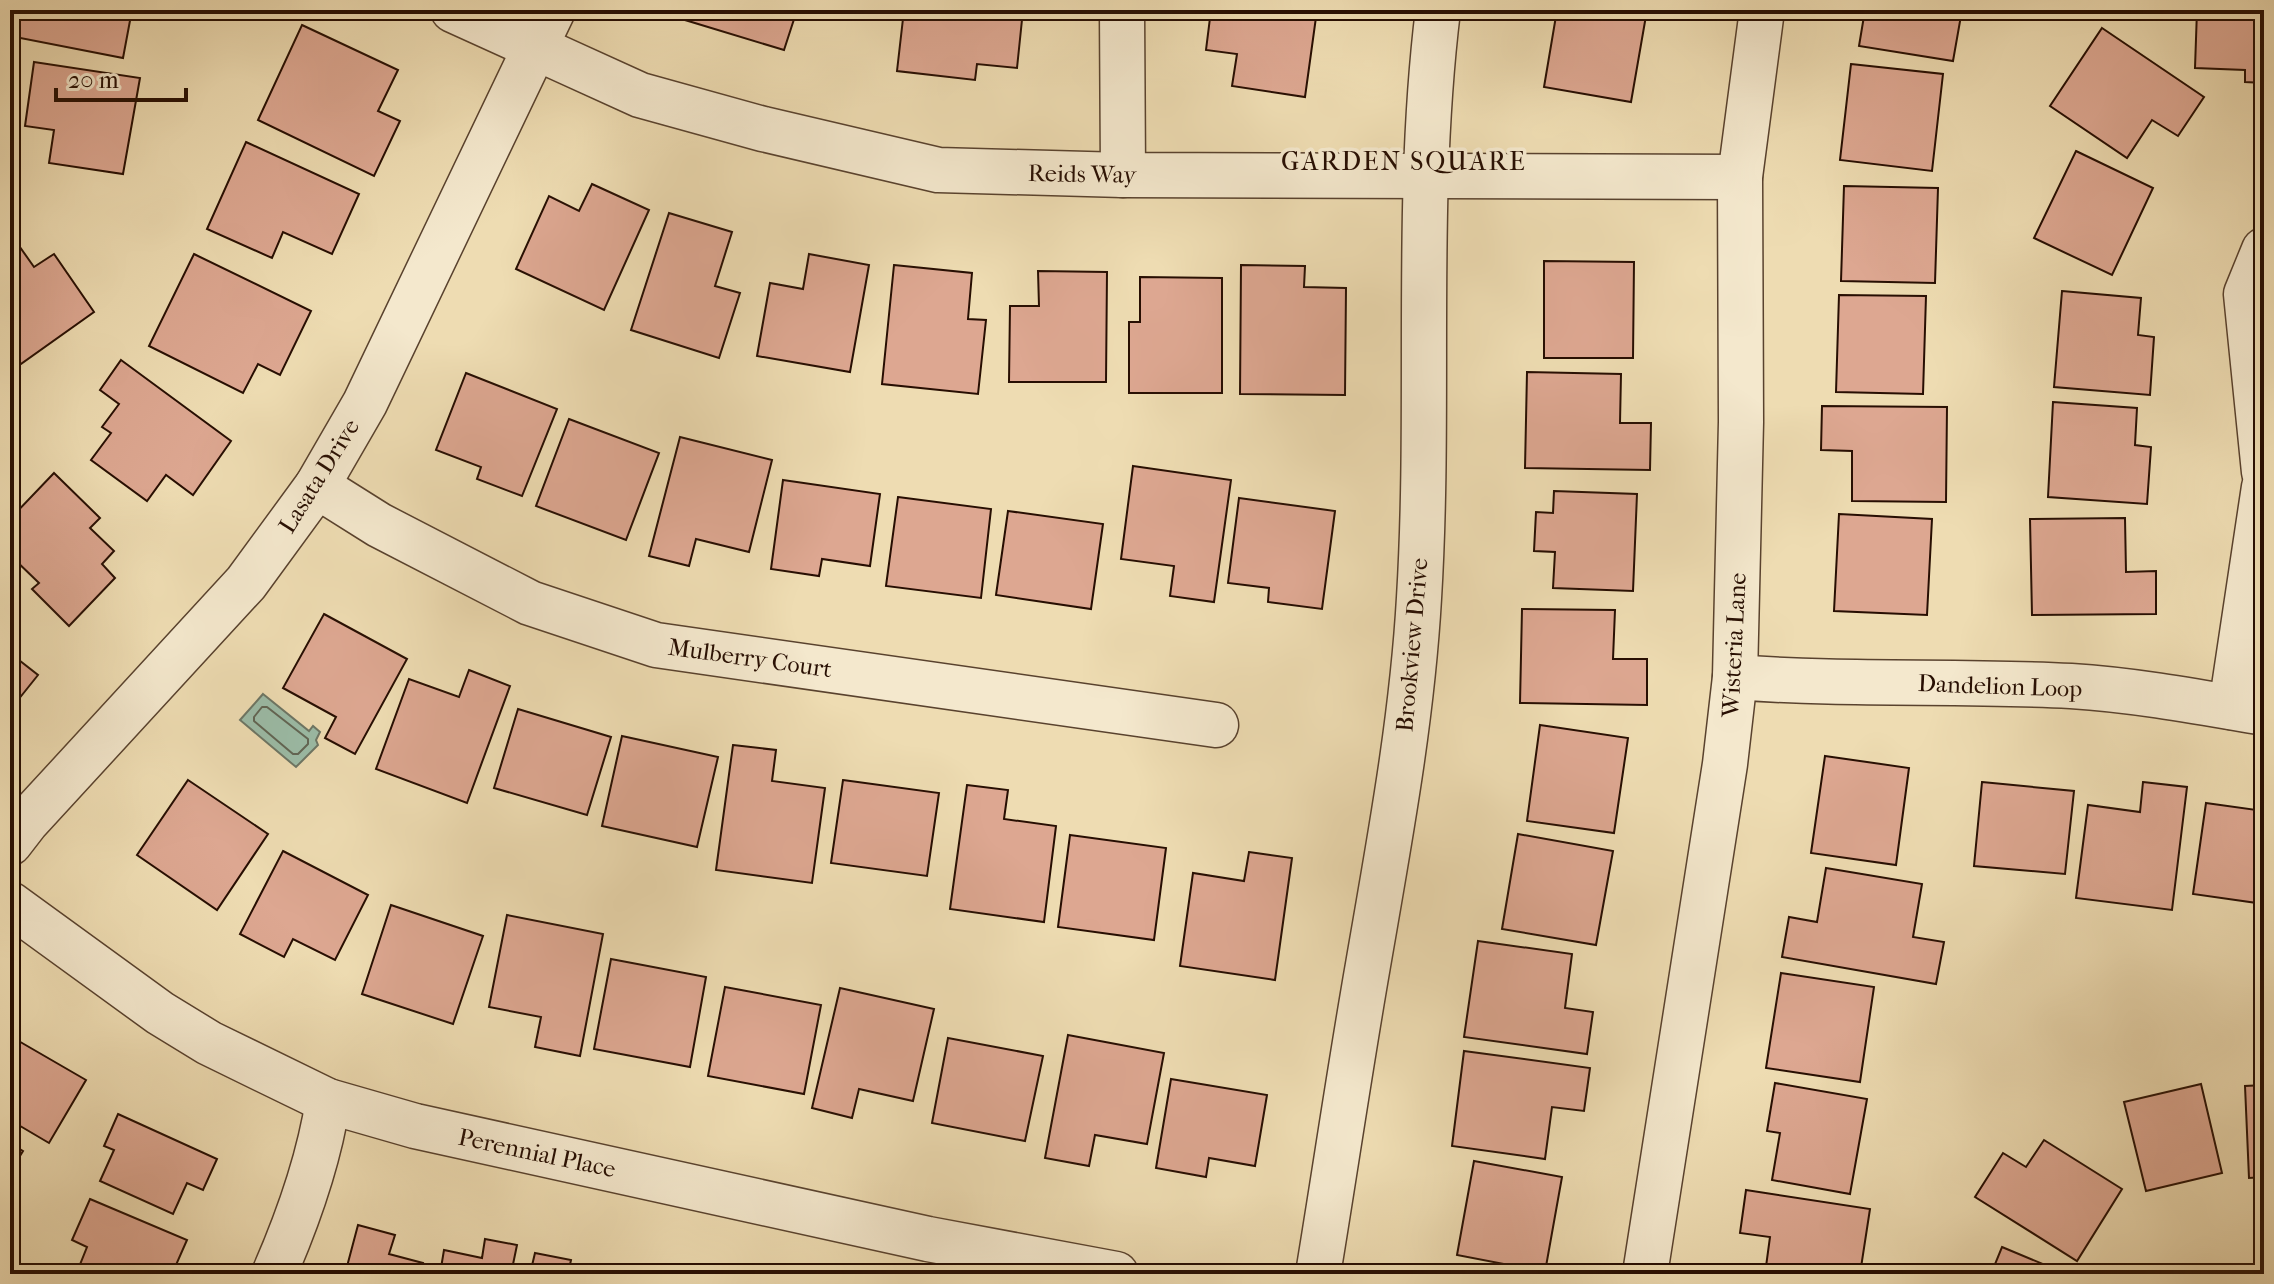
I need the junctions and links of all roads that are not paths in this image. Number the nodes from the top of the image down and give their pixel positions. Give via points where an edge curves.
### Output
1 (453, 10) edge
2 (1122, 10) edge
3 (1438, 10) edge
4 (1762, 10) edge
5 (545, 29) edge
6 (1123, 175) junction
7 (1426, 175) junction
8 (1740, 177) junction
9 (2264, 250) edge
10 (2264, 472) edge
11 (317, 486) junction
12 (2264, 487) edge
13 (1735, 677) junction
14 (2248, 710) edge
15 (1216, 725) dead end
16 (10, 843) edge
17 (10, 904) edge
18 (328, 1101) junction
19 (274, 1274) edge
20 (1116, 1274) edge
21 (1318, 1274) edge
22 (1645, 1274) edge

1 - 5 street, Reids Way
2 - 6 street
3 - 7 street, Brookview Drive
4 - 8 street, Wisteria Lane
5 - 6 street, Reids Way via 640,95 763,129 938,170
5 - 11 street, Lasata Drive via 365,403
6 - 7 street, Reids Way
7 - 8 street, Reids Way
7 - 21 street, Brookview Drive via 1424,468 1413,672
8 - 13 street, Wisteria Lane
9 - 10 street via 2246,294
11 - 15 street, Mulberry Court via 379,525 530,603 656,645
11 - 16 street, Lasata Drive via 246,583
12 - 14 street
13 - 14 street, Dandelion Loop via 2072,686
13 - 22 street, Wisteria Lane
17 - 18 street, Perennial Place via 160,1013
18 - 19 street via 310,1178
18 - 20 street, Perennial Place via 415,1126 881,1229

